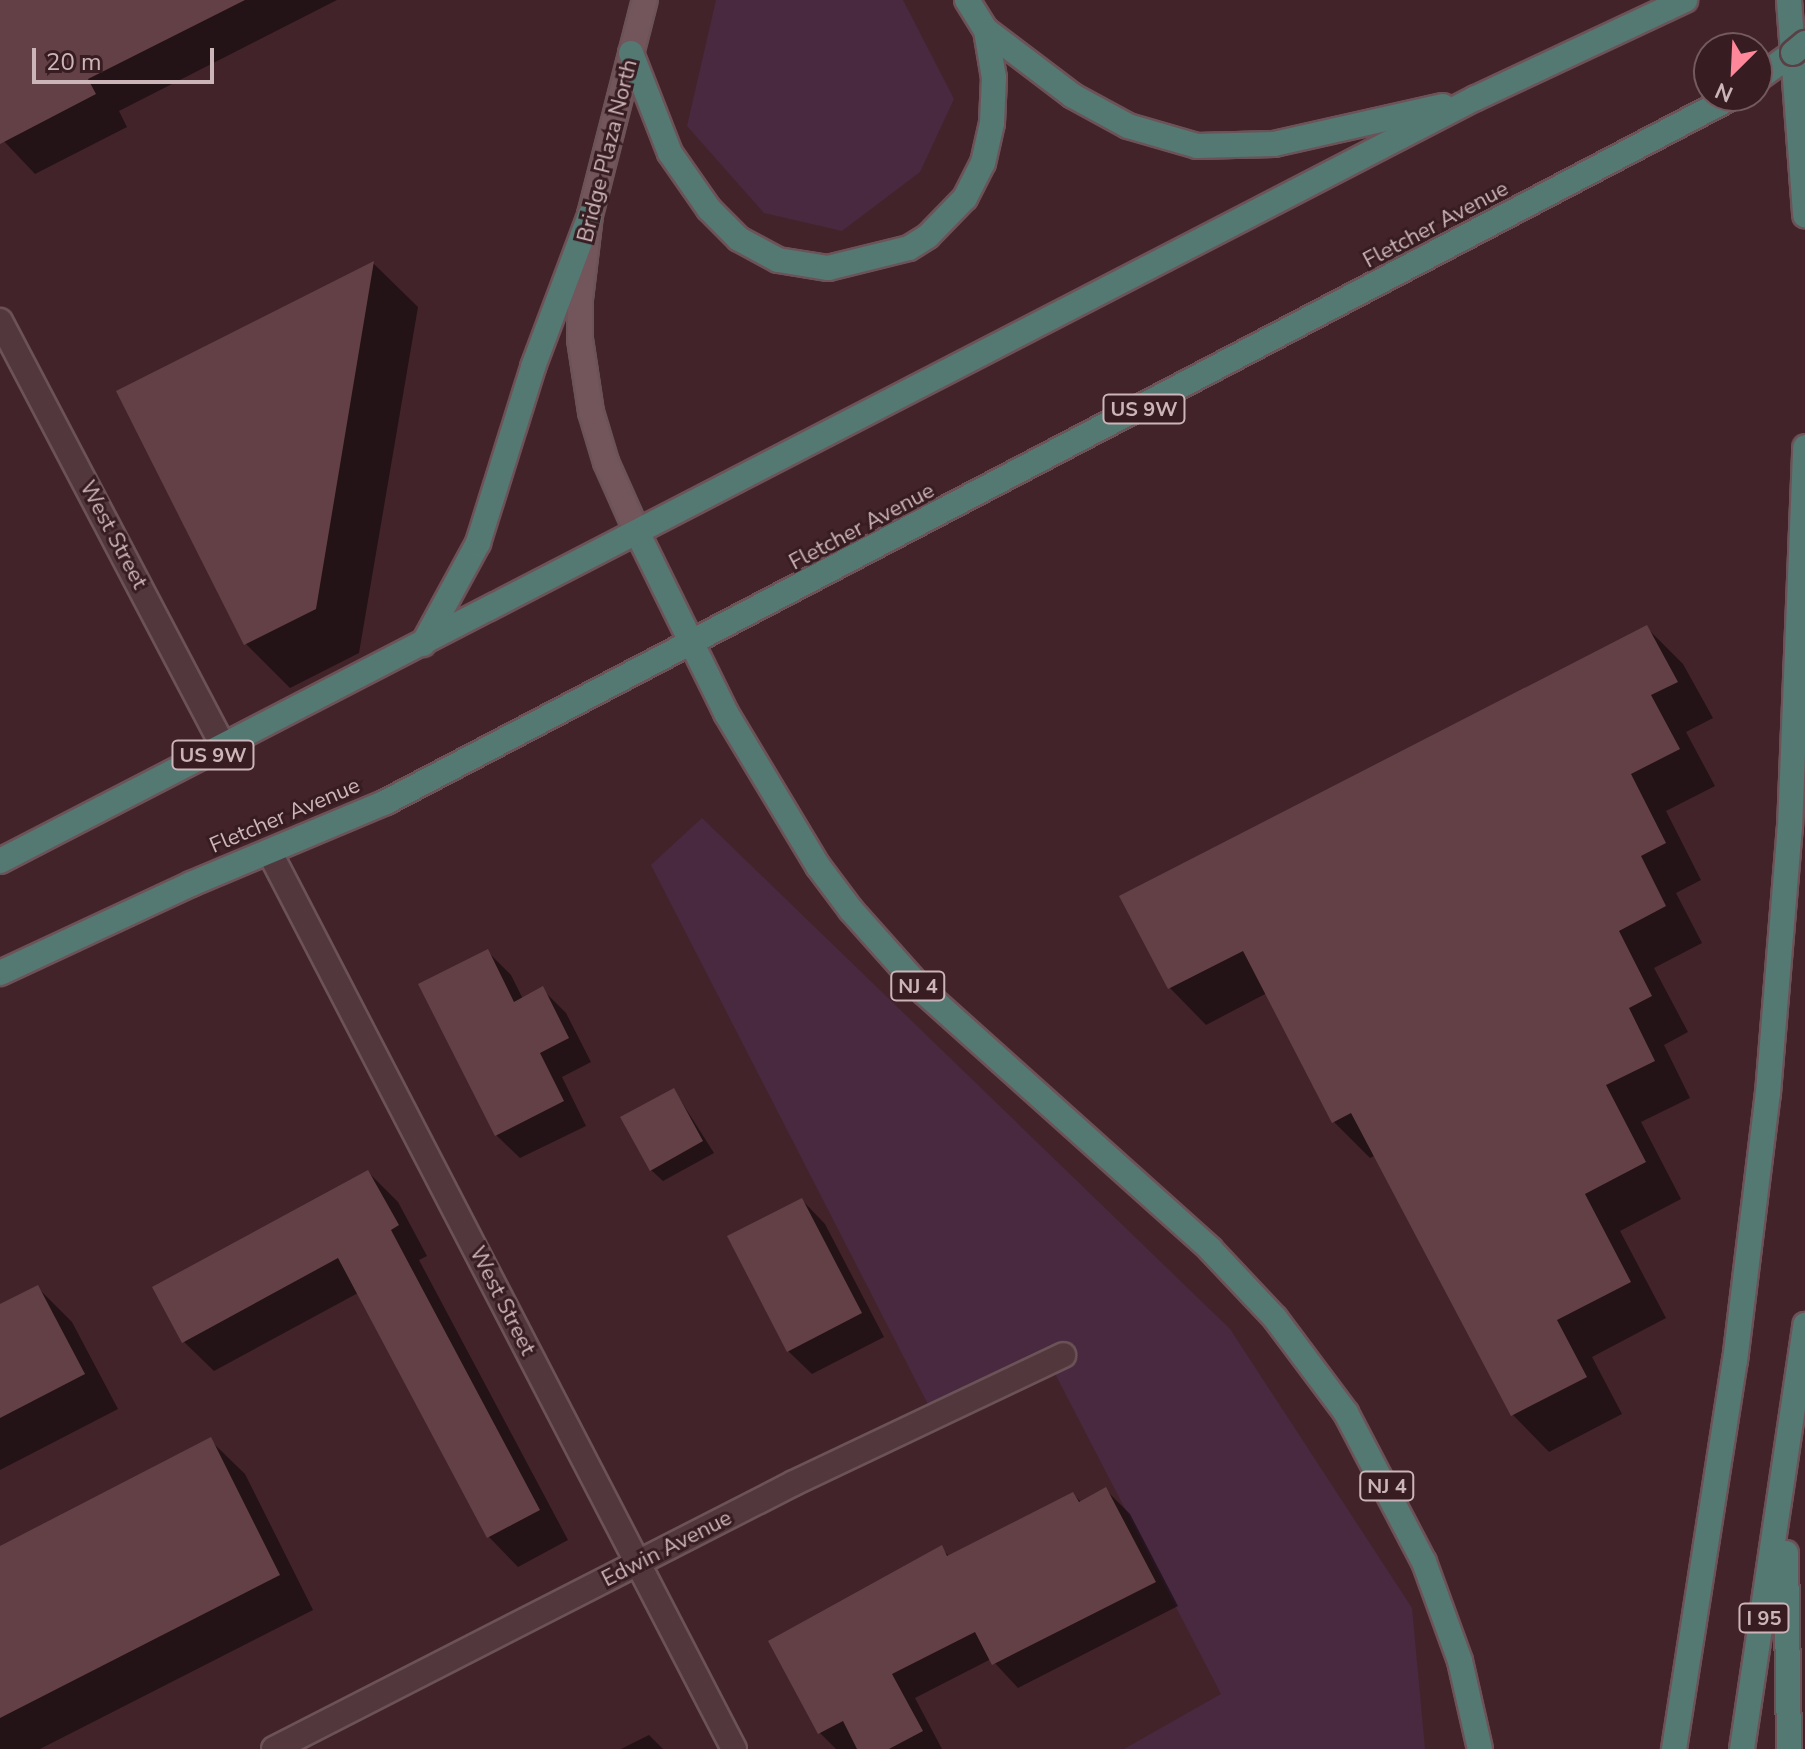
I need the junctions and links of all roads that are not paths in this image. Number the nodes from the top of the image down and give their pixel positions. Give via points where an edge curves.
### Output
1 (645, 0) edge
2 (967, 0) edge
3 (1685, 0) edge
4 (1789, 0) edge
5 (986, 30) junction
6 (1801, 50) edge
7 (631, 53) junction
8 (1773, 68) edge
9 (1476, 98) junction
10 (1704, 112) edge
11 (590, 215) junction
12 (1805, 215) edge
13 (0, 321) edge
14 (1805, 447) edge
15 (638, 534) junction
16 (423, 644) junction
17 (692, 646) junction
18 (225, 749) junction
19 (270, 853) junction
20 (0, 861) edge
21 (0, 973) edge
22 (1805, 1325) edge
23 (1063, 1355) dead end
24 (1785, 1486) junction
25 (637, 1565) junction
26 (274, 1749) edge
27 (734, 1749) edge
28 (1480, 1749) edge
29 (1674, 1749) edge
30 (1742, 1749) edge
31 (1789, 1749) edge

1 - 7 main road, Bridge Plaza North
2 - 5 highway
3 - 9 highway, US 9W
4 - 12 highway
5 - 7 highway via 992,56 992,123 983,163 965,198 909,248 828,268 778,260 739,239 709,209 670,153
5 - 9 highway via 1109,118 1197,146 1274,144
6 - 8 highway
7 - 11 main road, Bridge Plaza North
9 - 15 highway, US 9W
10 - 17 highway, Fletcher Avenue / US 9W
11 - 15 main road, Bridge Plaza North via 580,299 584,380 606,462
11 - 16 highway via 533,367 478,543
13 - 18 street, West Street
14 - 29 highway via 1791,798 1768,1093 1731,1390
15 - 16 highway, US 9W
15 - 17 highway, NJ 4
16 - 18 highway, US 9W
17 - 19 highway, Fletcher Avenue / US 9W via 386,802
17 - 28 highway, NJ 4 via 818,866 884,950 963,1028 1210,1249 1275,1318 1346,1413 1424,1562 1460,1661
18 - 20 highway, US 9W
19 - 21 highway, Fletcher Avenue / US 9W
19 - 25 street, West Street
22 - 24 highway, I 95
23 - 25 street, Edwin Avenue
24 - 30 highway, I 95
24 - 31 highway
25 - 26 street, Edwin Avenue
25 - 27 street, West Street

